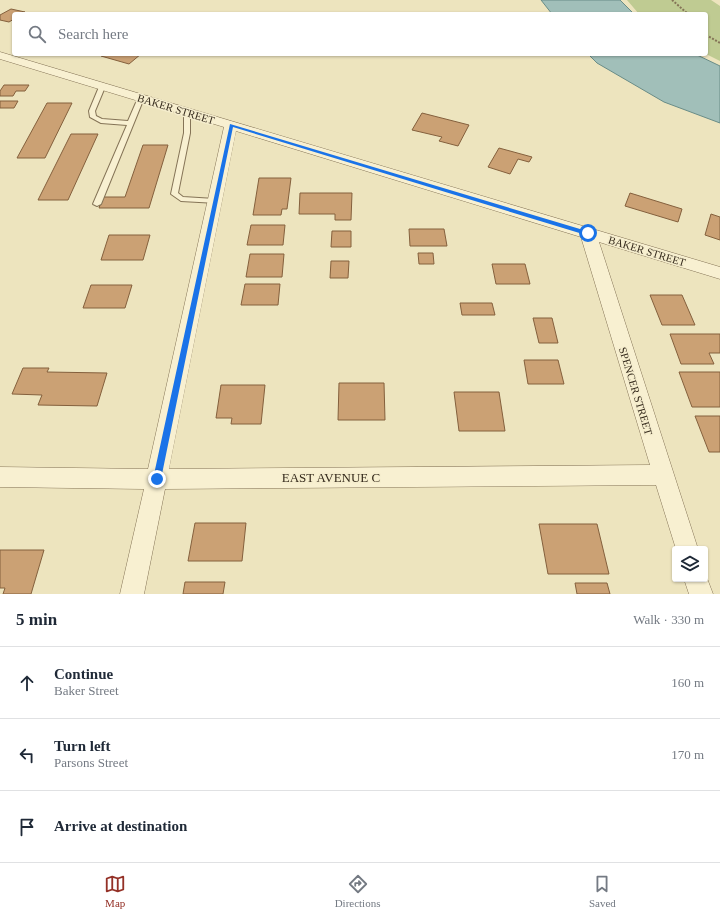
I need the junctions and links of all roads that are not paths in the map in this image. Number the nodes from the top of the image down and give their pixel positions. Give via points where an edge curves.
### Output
1 (0, 56) edge
2 (102, 87) junction
3 (141, 98) junction
4 (187, 113) junction
5 (130, 123) junction
6 (231, 125) junction
7 (215, 201) junction
8 (97, 204) dead end
9 (588, 233) junction
10 (720, 273) edge
11 (662, 475) junction
12 (0, 477) edge
13 (157, 479) junction
14 (686, 546) edge
15 (697, 582) edge
16 (132, 594) edge
17 (701, 594) edge

1 - 2 street, BAKER STREET
2 - 3 street, BAKER STREET
2 - 5 lane via 92,111 93,117 101,121
3 - 4 street, BAKER STREET
3 - 5 lane
4 - 6 street, BAKER STREET
4 - 7 lane via 187,133 174,194 181,199
5 - 8 lane
6 - 7 street
6 - 9 street, BAKER STREET
7 - 13 street
9 - 10 street, BAKER STREET
9 - 11 street, SPENCER STREET
11 - 13 street, EAST AVENUE C
11 - 14 street, SPENCER STREET
12 - 13 street, EAST AVENUE C
13 - 16 street
15 - 17 street

